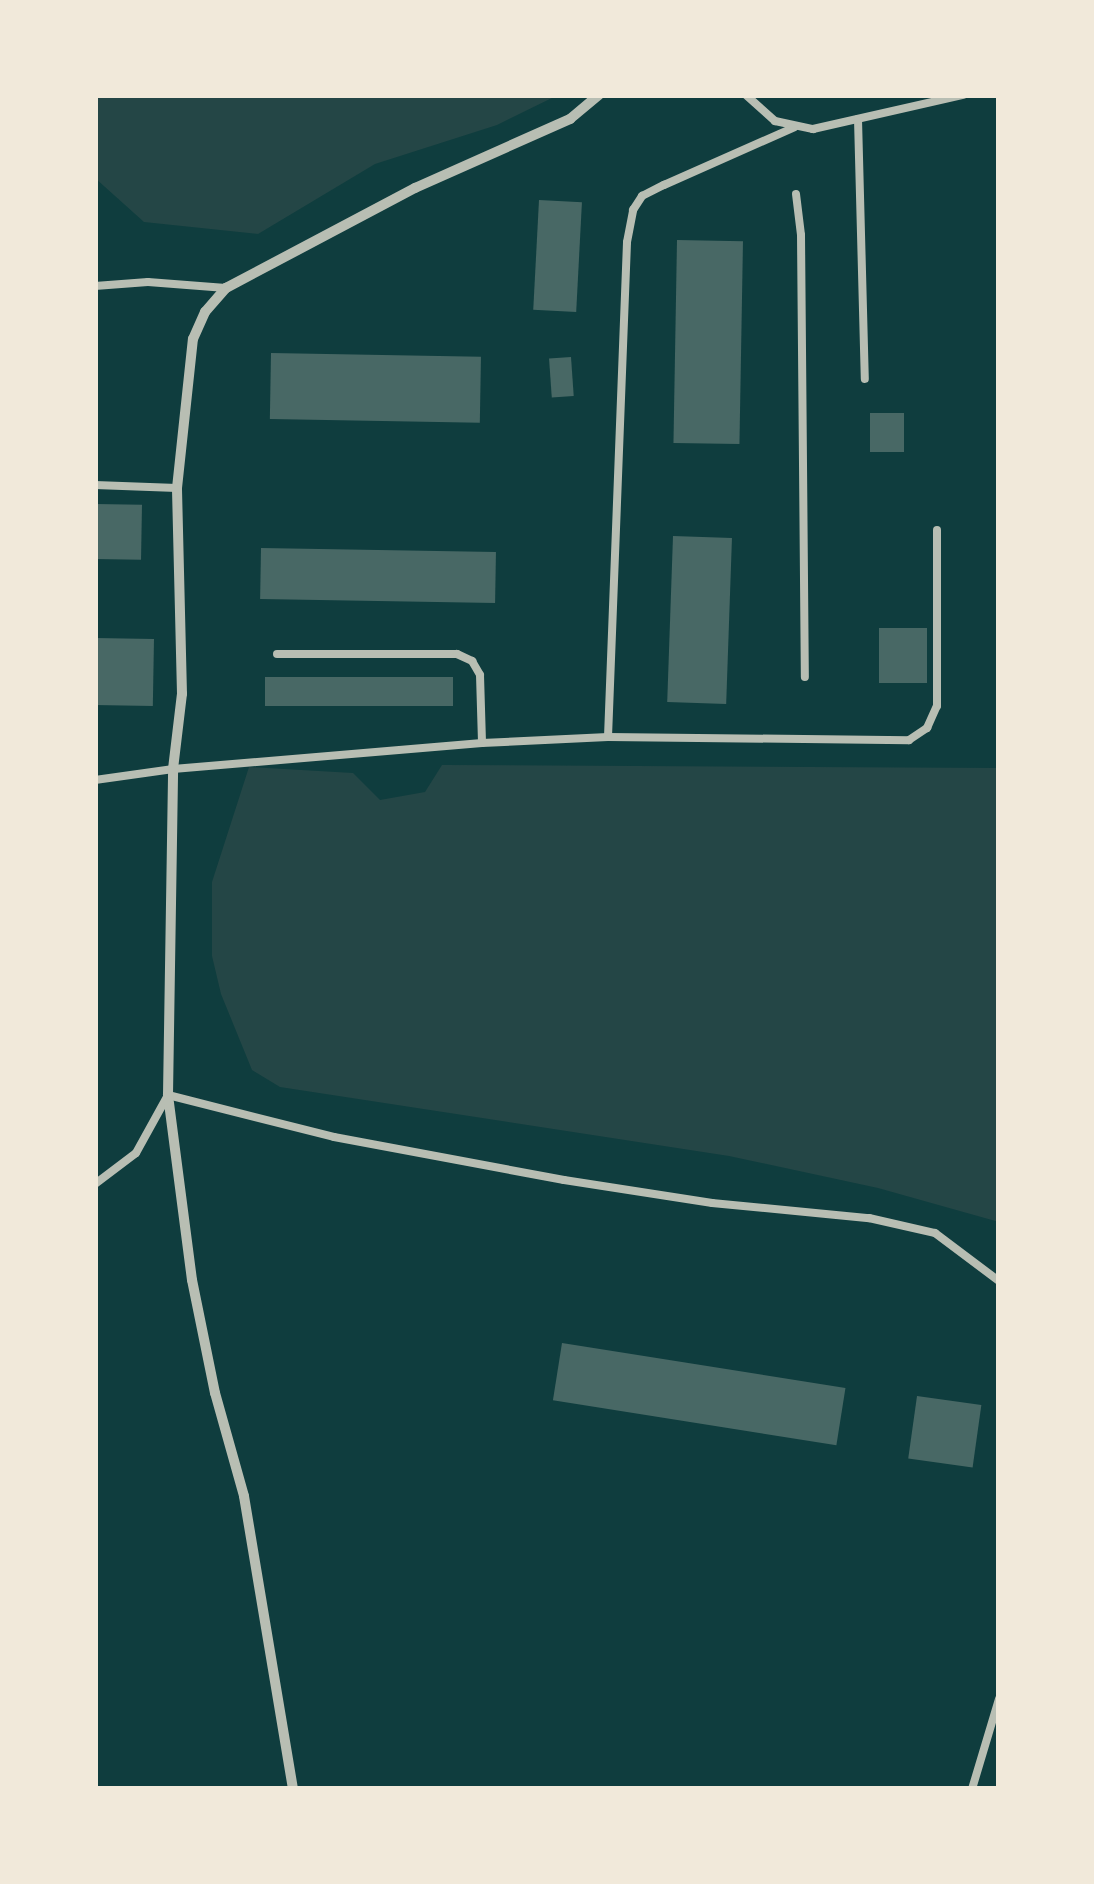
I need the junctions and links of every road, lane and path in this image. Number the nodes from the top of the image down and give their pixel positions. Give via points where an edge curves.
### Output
1 (599, 95) edge
2 (746, 95) edge
3 (962, 95) edge
4 (858, 118) junction
5 (795, 127) junction
6 (796, 194) dead end
7 (95, 286) edge
8 (226, 288) junction
9 (865, 379) dead end
10 (95, 485) edge
11 (176, 488) junction
12 (937, 530) dead end
13 (277, 654) dead end
14 (805, 677) dead end
15 (608, 738) junction
16 (482, 743) junction
17 (173, 769) junction
18 (95, 780) edge
19 (168, 1095) junction
20 (95, 1184) edge
21 (999, 1281) edge
22 (999, 1698) edge
23 (293, 1789) edge
24 (972, 1789) edge

1 - 8 street via 570,118 414,188
2 - 5 lane via 775,121
3 - 4 lane
4 - 5 lane
4 - 9 lane
5 - 15 lane via 664,184 633,210 626,242
6 - 14 lane
7 - 8 lane
8 - 11 street via 193,339
10 - 11 lane
11 - 17 street via 182,694
12 - 15 lane via 937,706 927,728 909,740
13 - 16 lane via 456,654 472,661 480,675
15 - 16 lane
16 - 17 lane
17 - 18 lane
17 - 19 street
19 - 20 lane via 136,1153
19 - 21 lane via 334,1136 564,1180 869,1218 935,1233
19 - 23 street via 192,1280 244,1496
22 - 24 lane

